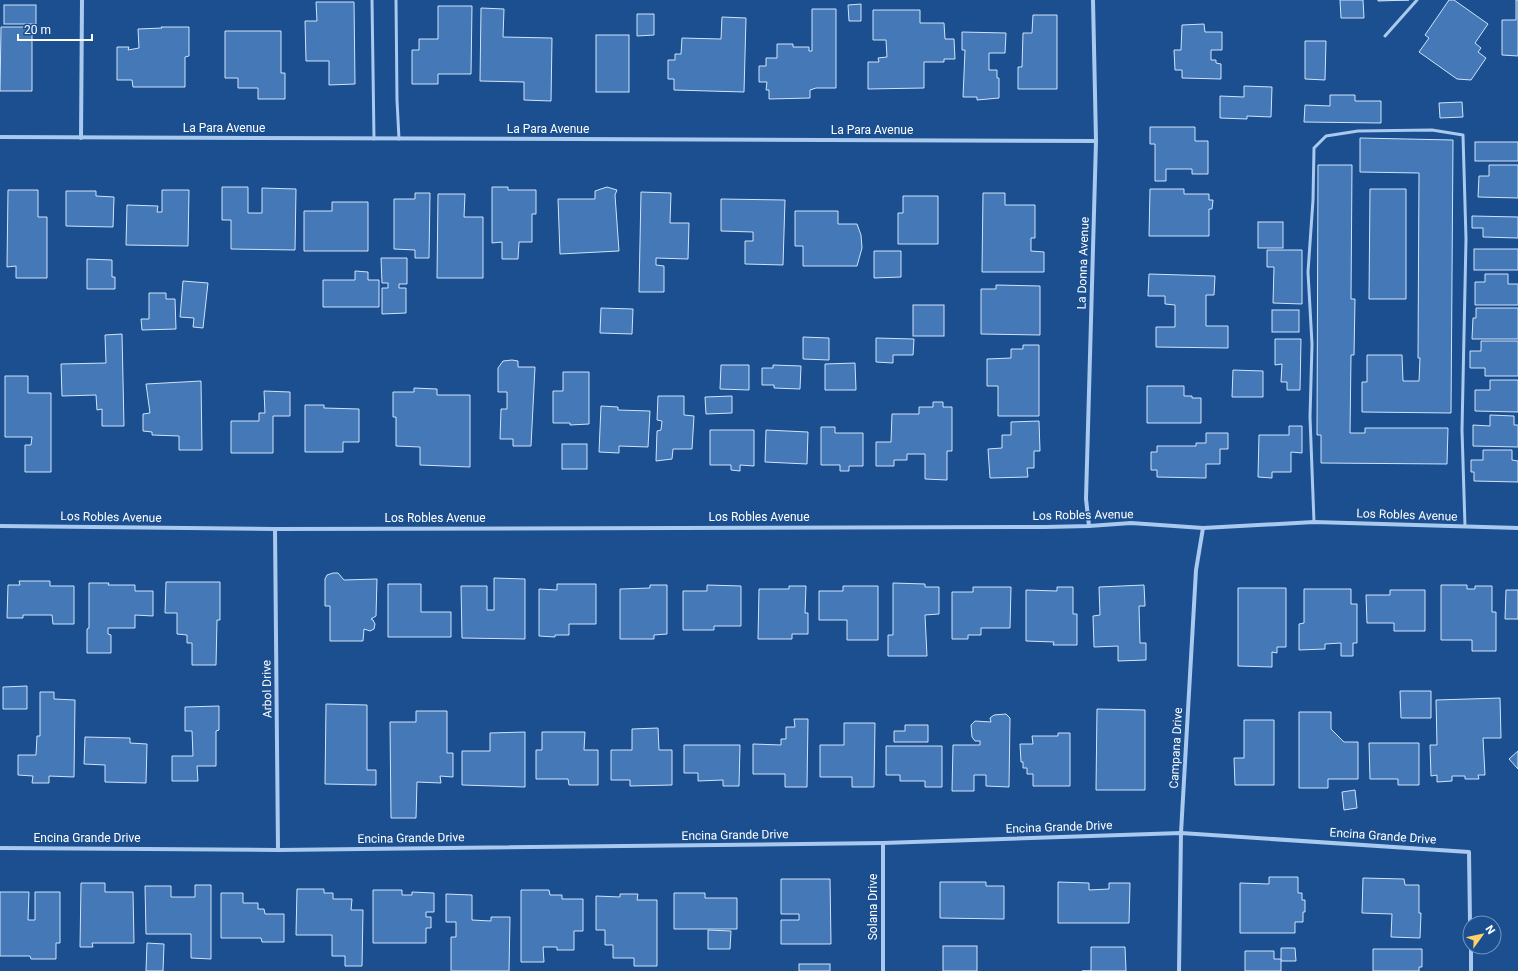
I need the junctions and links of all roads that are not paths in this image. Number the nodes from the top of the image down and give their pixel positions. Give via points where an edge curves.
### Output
1 (82, 0) edge
2 (372, 0) edge
3 (396, 0) edge
4 (1093, 0) edge
5 (1417, 0) edge
6 (1385, 36) dead end
7 (0, 137) edge
8 (81, 138) junction
9 (374, 139) junction
10 (399, 139) junction
11 (1096, 141) junction
12 (1314, 522) junction
13 (0, 526) edge
14 (1089, 526) junction
15 (1464, 526) junction
16 (275, 528) junction
17 (1203, 528) junction
18 (1518, 528) edge
19 (1181, 833) junction
20 (883, 843) junction
21 (0, 848) edge
22 (278, 850) junction
23 (1470, 915) edge
24 (1471, 955) edge
25 (883, 971) edge
26 (1180, 971) edge
27 (1471, 971) edge

1 - 8 street
2 - 9 lane
3 - 10 lane
4 - 11 street, La Donna Avenue
5 - 6 lane
7 - 8 street, La Para Avenue
8 - 9 street, La Para Avenue
9 - 10 street, La Para Avenue
10 - 11 street, La Para Avenue
11 - 14 street, La Donna Avenue via 1086,500
12 - 15 street, Los Robles Avenue
12 - 15 lane via 1310,417 1312,344 1308,272 1314,148 1326,136 1358,131 1432,130 1463,135 1466,233 1462,430
12 - 17 street, Los Robles Avenue
13 - 16 street, Los Robles Avenue
14 - 16 street, Los Robles Avenue
14 - 17 street, Los Robles Avenue via 1131,523
15 - 18 street, Los Robles Avenue
16 - 22 street, Arbol Drive
17 - 19 street, Campana Drive via 1196,570
19 - 20 street, Encina Grande Drive
19 - 23 street, Encina Grande Drive via 1469,852
19 - 26 street, Campana Drive
20 - 22 street, Encina Grande Drive
20 - 25 street, Solana Drive
21 - 22 street, Encina Grande Drive
24 - 27 street

